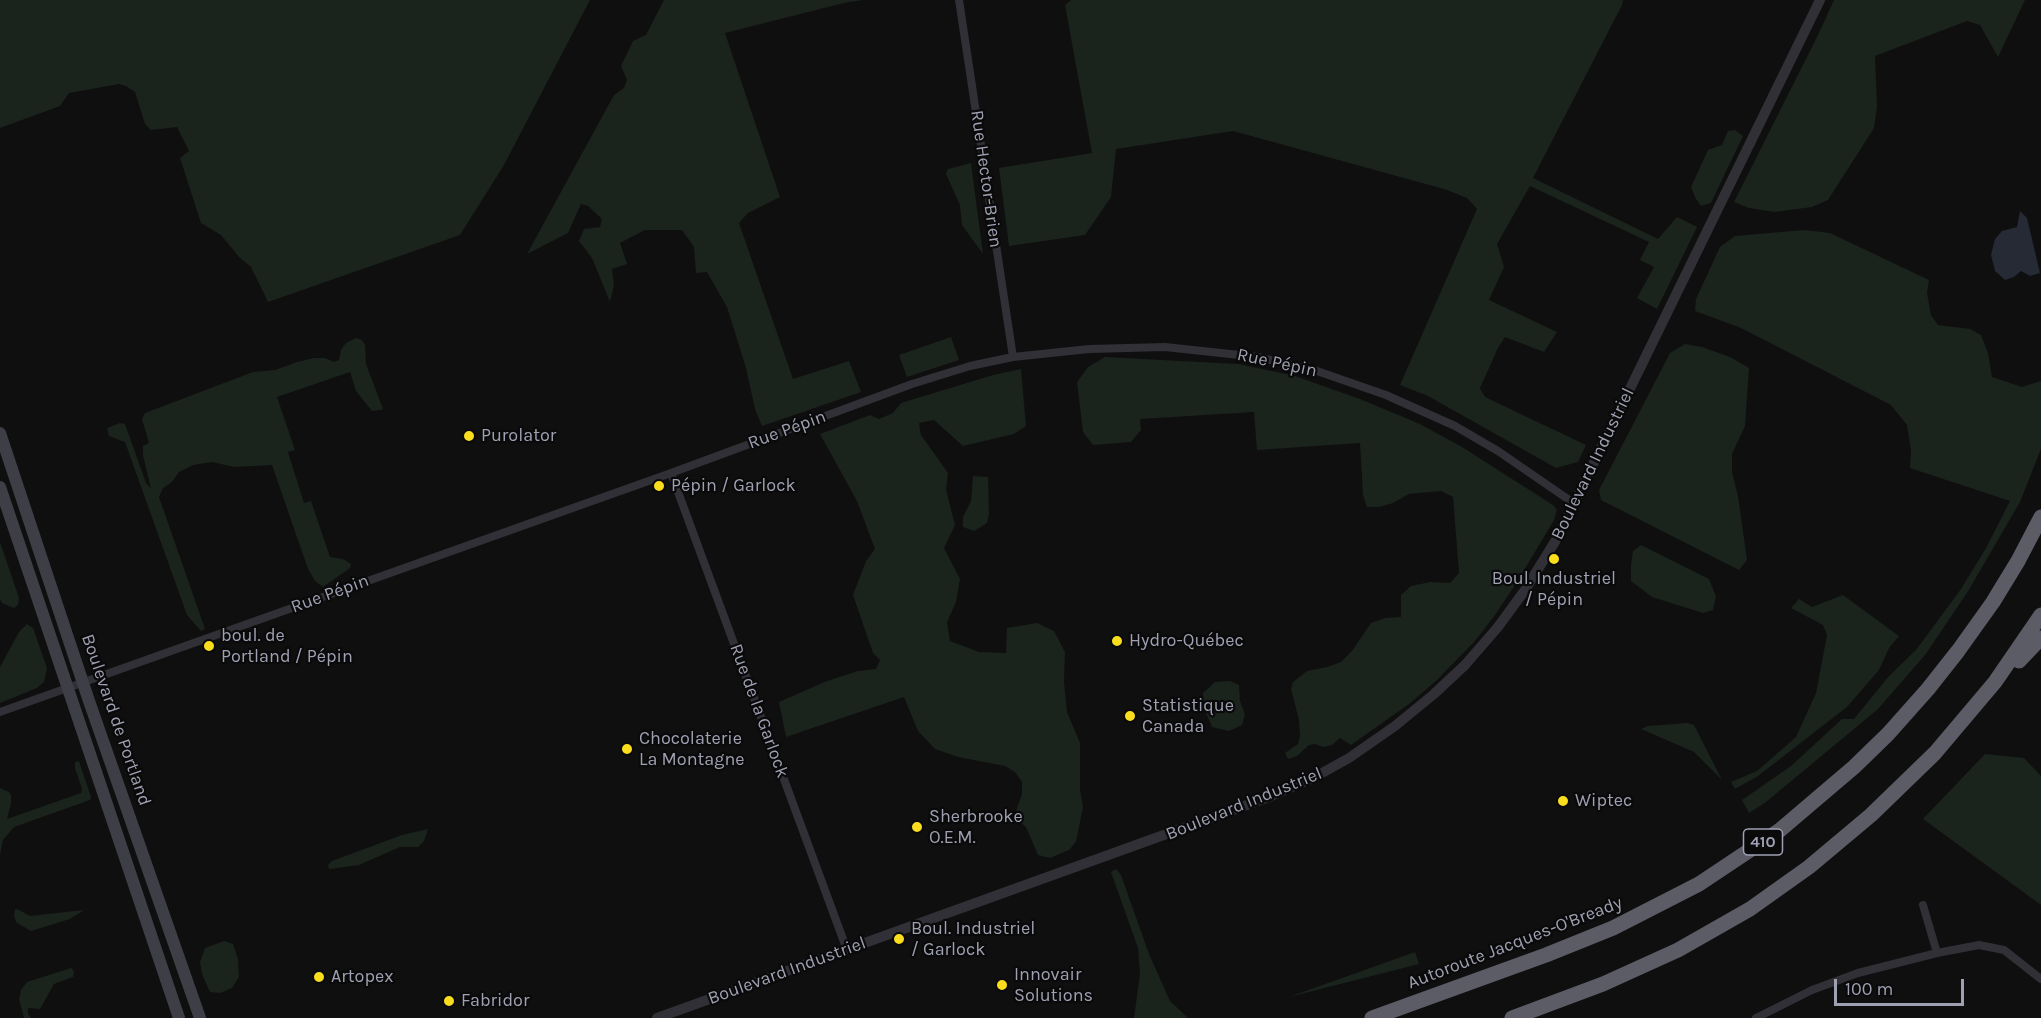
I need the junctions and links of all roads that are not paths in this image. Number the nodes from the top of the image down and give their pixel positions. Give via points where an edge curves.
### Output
1 (960, 0) edge
2 (1820, 0) edge
3 (1013, 357) junction
4 (0, 433) edge
5 (671, 473) junction
6 (0, 487) edge
7 (1575, 504) junction
8 (2041, 517) edge
9 (2041, 615) edge
10 (2041, 638) edge
11 (83, 682) junction
12 (68, 687) junction
13 (1983, 697) junction
14 (0, 712) edge
15 (1923, 905) dead end
16 (847, 950) junction
17 (1937, 953) junction
18 (2041, 979) edge
19 (1771, 1014) edge
20 (179, 1018) edge
21 (200, 1018) edge
22 (657, 1018) edge
23 (1372, 1018) edge
24 (1512, 1018) edge
25 (1756, 1018) edge

1 - 3 street, Rue Hector-Brien
2 - 7 street, Boulevard Industriel
3 - 5 street, Rue Pépin via 912,384
3 - 7 street, Rue Pépin via 1165,347 1258,357 1317,371 1386,394 1438,417 1498,451
4 - 11 main road, Boulevard de Portland
5 - 11 street, Rue Pépin
5 - 16 street, Rue de la Garlock
6 - 12 main road, Boulevard de Portland
7 - 16 street, Boulevard Industriel via 1530,583 1483,645 1421,705 1341,763 1242,808
8 - 23 highway, Autoroute Jacques-O'Bready / 410 via 1993,602 1932,685 1863,759 1780,830 1699,884 1613,928
9 - 13 highway, 410
10 - 13 highway
11 - 12 street, Rue Pépin
11 - 21 main road, Boulevard de Portland
12 - 14 street, Rue Pépin
12 - 20 main road, Boulevard de Portland
13 - 24 highway, 410 via 1890,798 1828,853 1770,895 1657,960
15 - 17 street
16 - 22 street, Boulevard Industriel
17 - 18 street via 1979,945 1995,947
17 - 19 street via 1836,981
19 - 25 street

